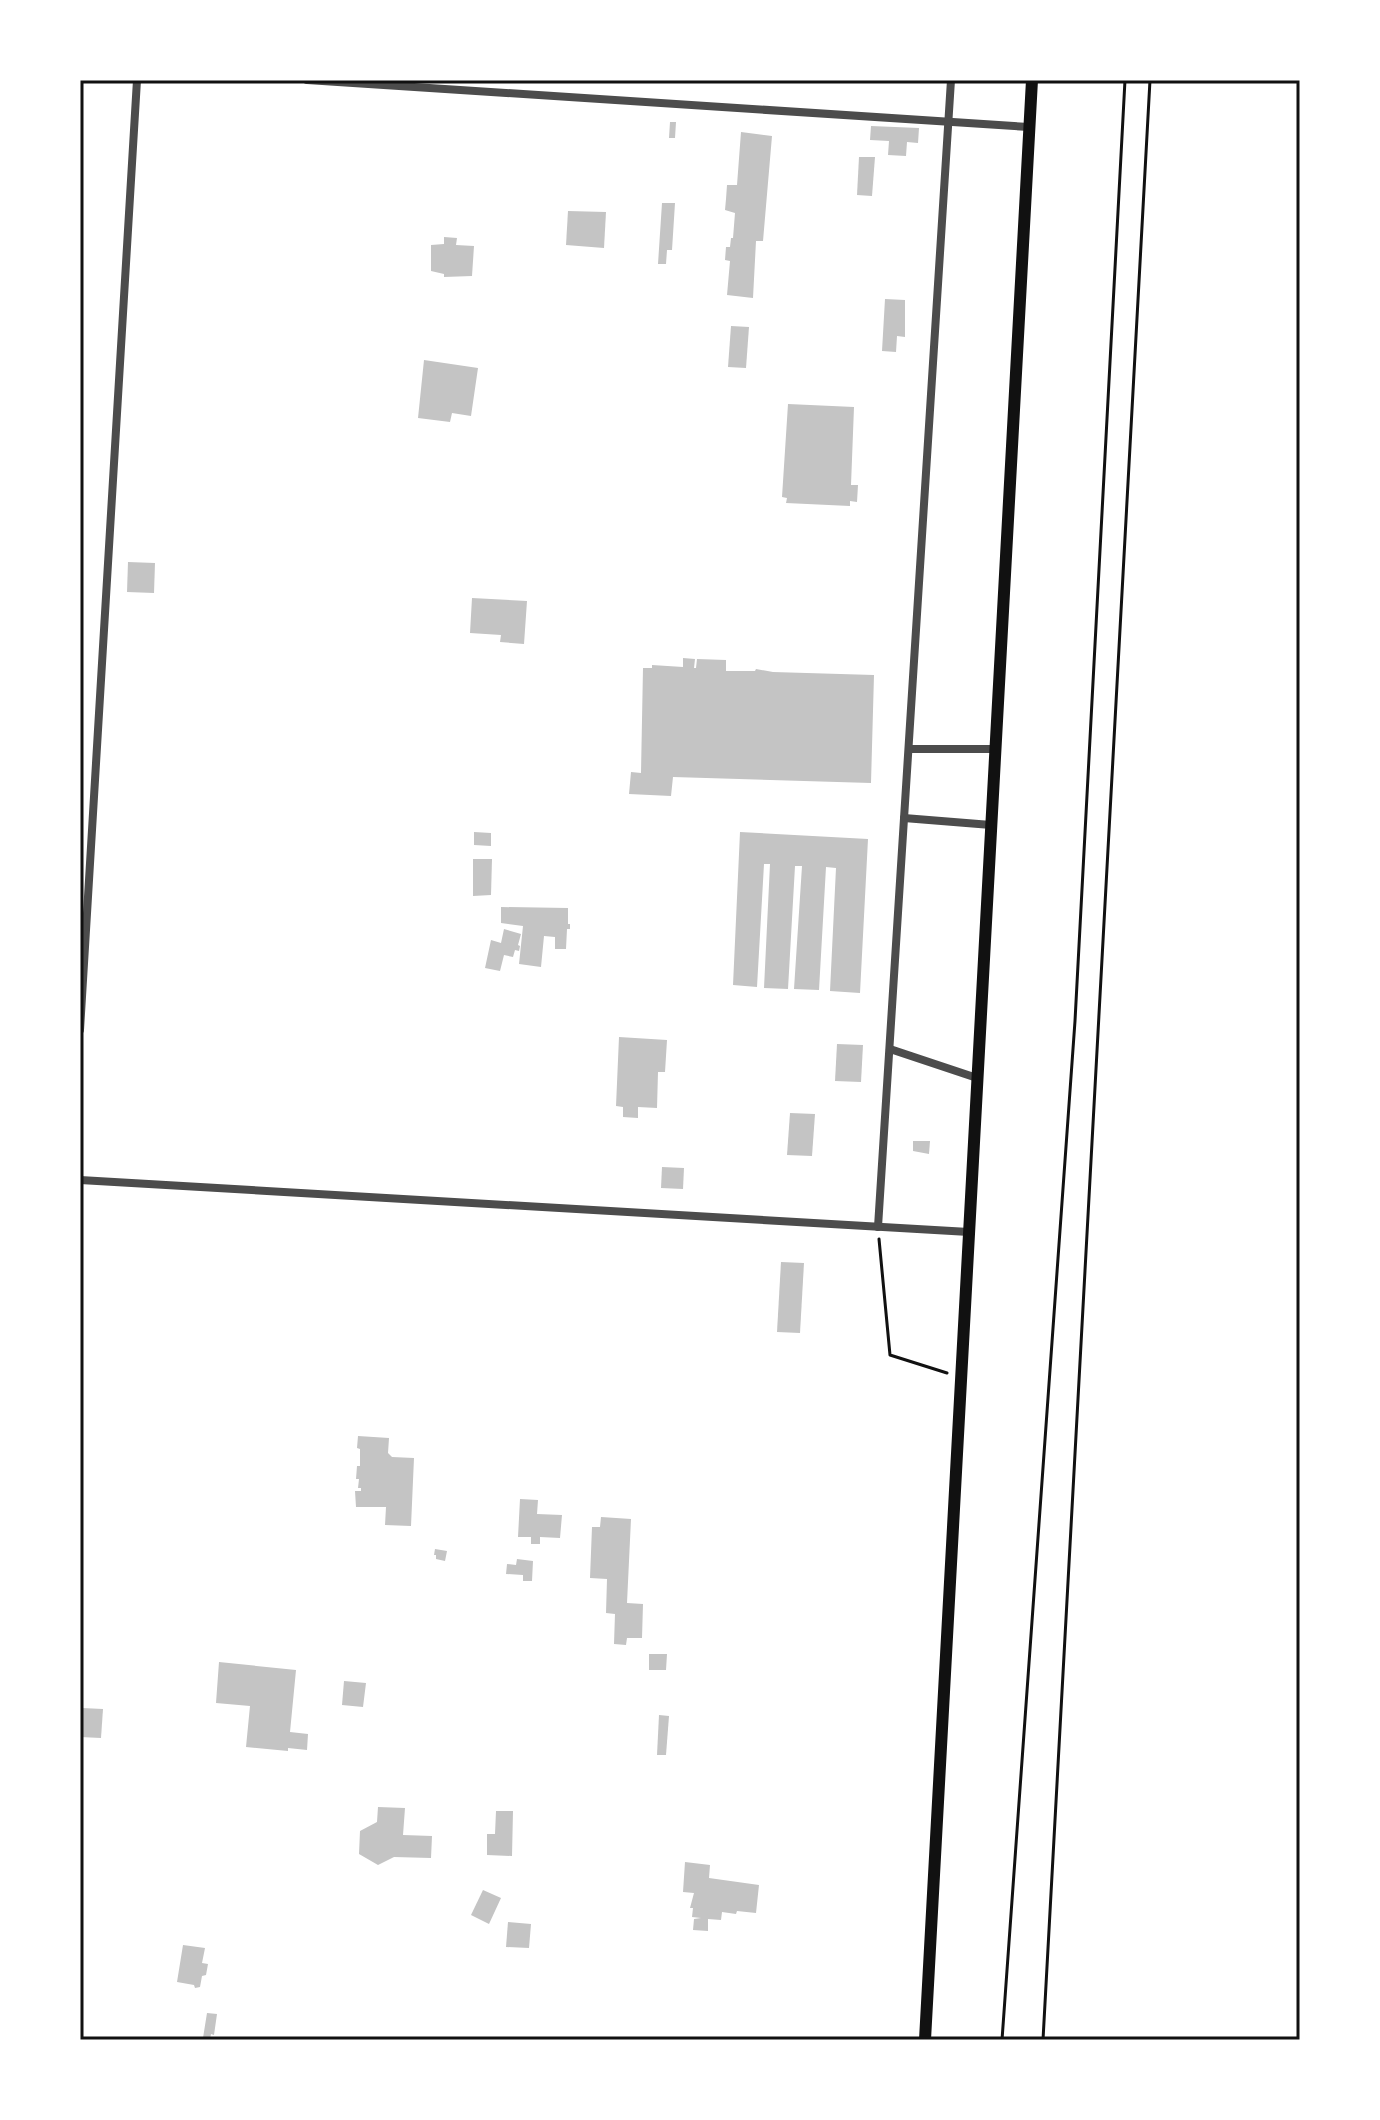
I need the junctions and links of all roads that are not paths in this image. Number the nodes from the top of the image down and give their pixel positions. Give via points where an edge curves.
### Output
1 (137, 80) edge
2 (307, 80) edge
3 (951, 80) edge
4 (1032, 80) edge
5 (949, 122) junction
6 (1029, 127) junction
7 (909, 749) junction
8 (995, 749) junction
9 (904, 818) junction
10 (991, 825) junction
11 (80, 1030) edge
12 (890, 1049) junction
13 (977, 1078) junction
14 (80, 1180) edge
15 (878, 1227) junction
16 (969, 1232) junction
17 (925, 2040) edge

1 - 11 street
2 - 5 street
3 - 5 street
4 - 6 main road
5 - 6 street
5 - 7 street
6 - 8 main road
7 - 8 street
7 - 9 street
8 - 10 main road
9 - 10 street
9 - 12 street
10 - 13 main road
12 - 13 street
12 - 15 street
13 - 16 main road
14 - 15 street
15 - 16 street
16 - 17 main road

